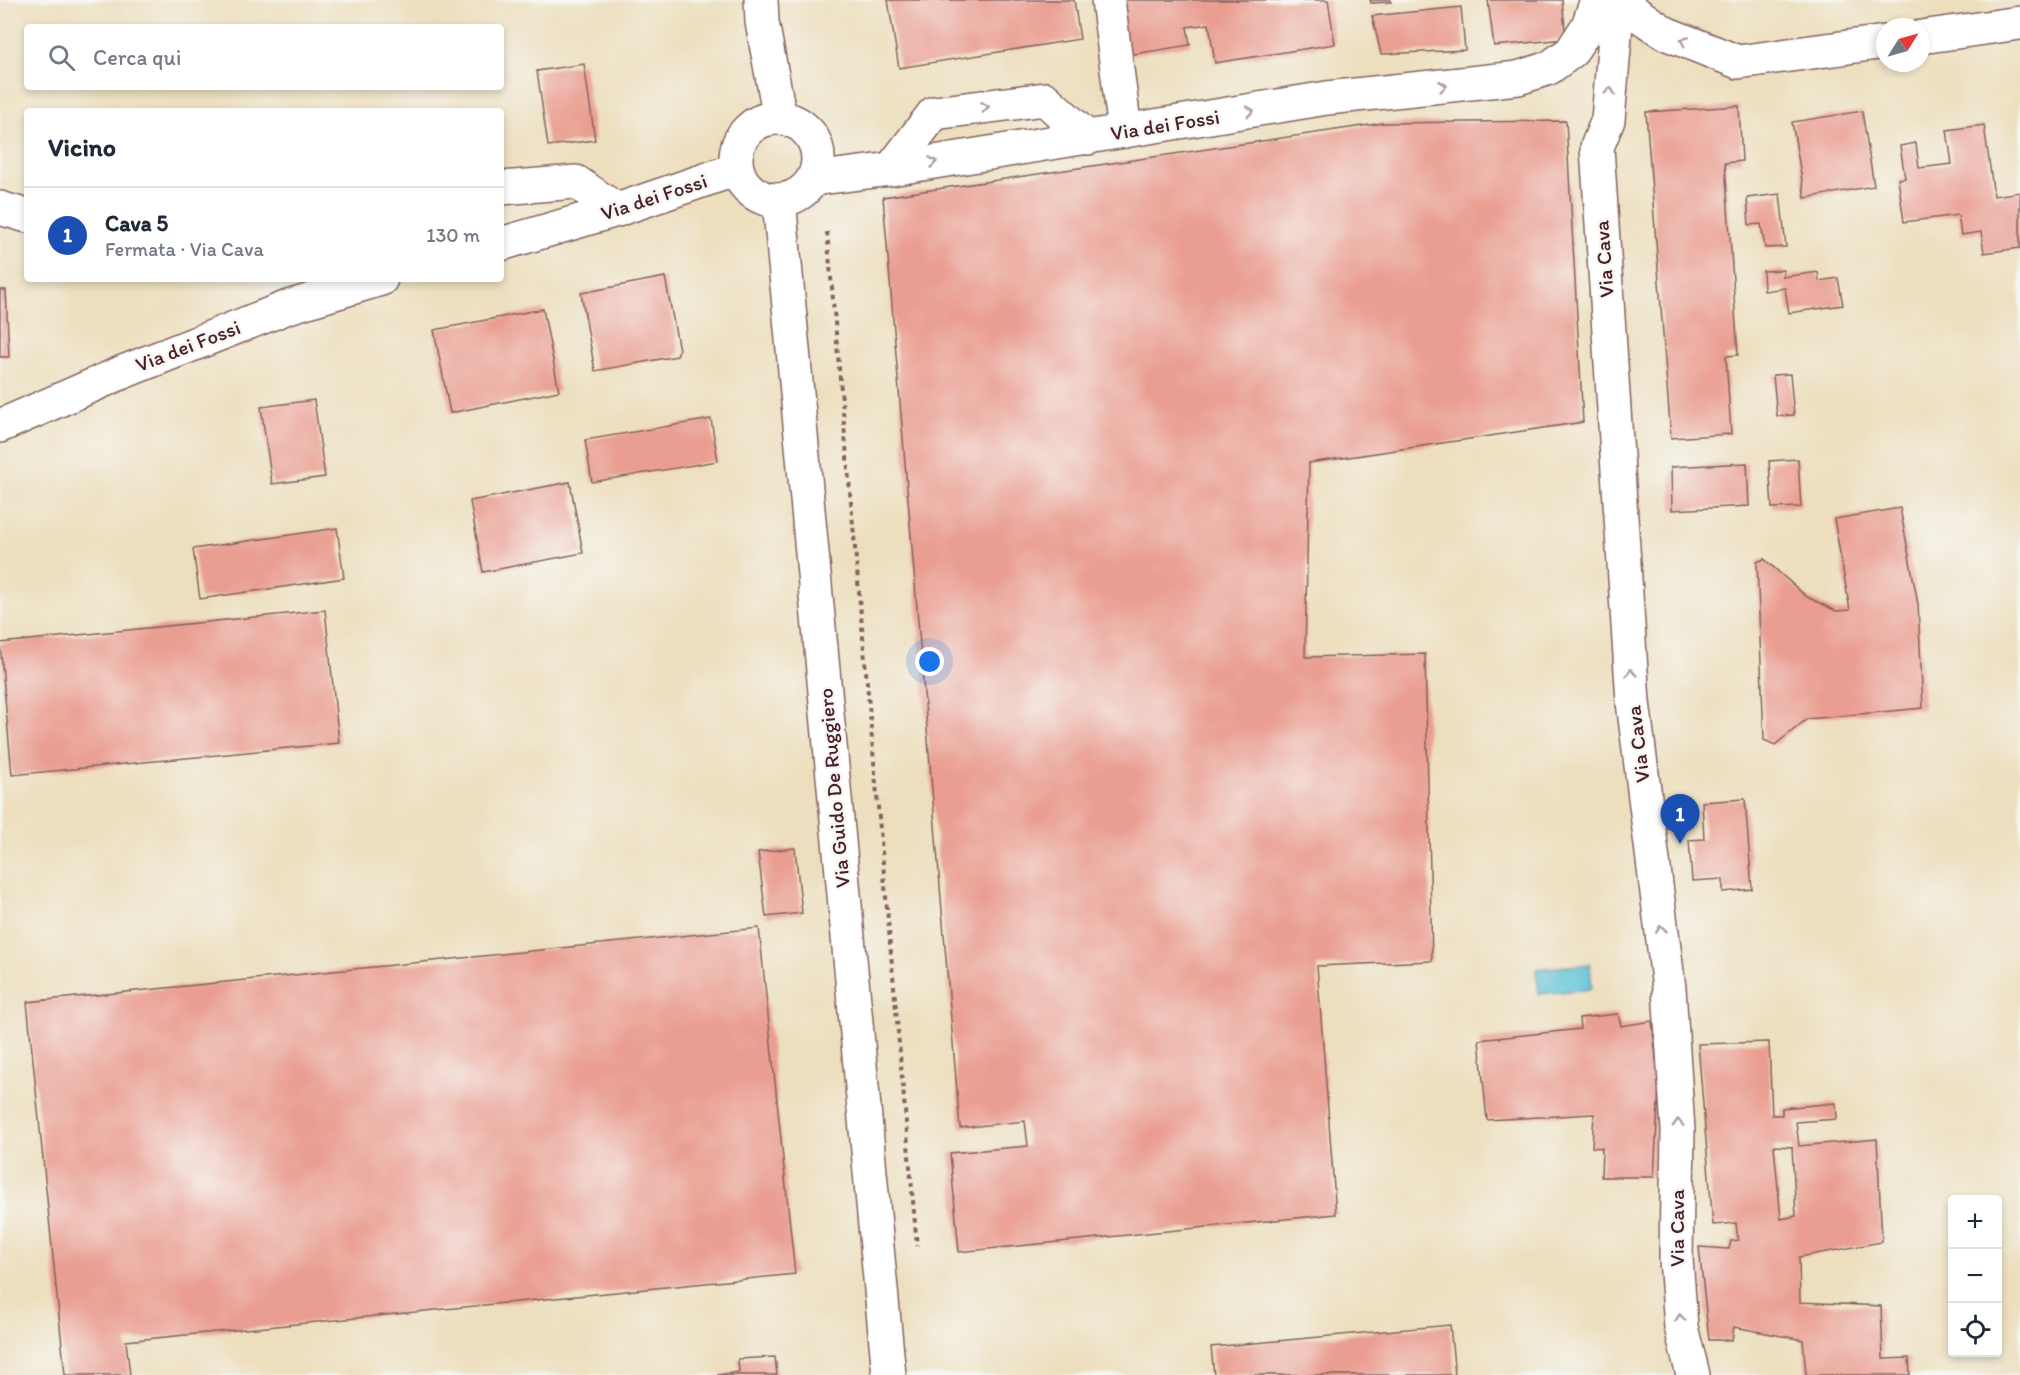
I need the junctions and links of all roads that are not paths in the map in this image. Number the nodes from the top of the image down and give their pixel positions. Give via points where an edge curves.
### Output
1 (761, 0) edge
2 (1108, 0) edge
3 (1611, 0) edge
4 (2020, 23) edge
5 (1930, 36) edge
6 (1876, 43) edge
7 (780, 118) junction
8 (1125, 131) junction
9 (1088, 138) junction
10 (737, 169) junction
11 (891, 169) junction
12 (813, 179) junction
13 (504, 188) edge
14 (779, 201) junction
15 (0, 208) edge
16 (617, 210) junction
17 (24, 215) edge
18 (504, 243) edge
19 (371, 282) edge
20 (0, 426) edge
21 (888, 1375) edge
22 (1693, 1375) edge

1 - 7 street
2 - 8 street
6 -> 3 street via 1738,62 1665,33
8 -> 3 street, Via dei Fossi via 1327,98 1518,78 1549,68 1571,52
22 -> 3 street, Via Cava via 1681,1327 1676,1258 1678,1130 1670,1000 1633,702 1597,147 1608,120
4 - 5 street
7 - 10 street via 765,119 747,130 737,149
7 - 12 street via 798,124 813,141 818,165
8 - 9 street, Via dei Fossi
11 -> 9 street, Via dei Fossi
11 -> 9 street via 934,113 1045,99
10 - 14 street via 743,182 758,196
10 - 16 street, Via dei Fossi
11 - 12 street, Via dei Fossi
12 - 14 street via 793,197
13 - 16 street via 576,182
14 - 21 street, Via Guido De Ruggiero
15 - 17 street
16 - 18 street, Via dei Fossi
19 - 20 street, Via dei Fossi via 288,307

